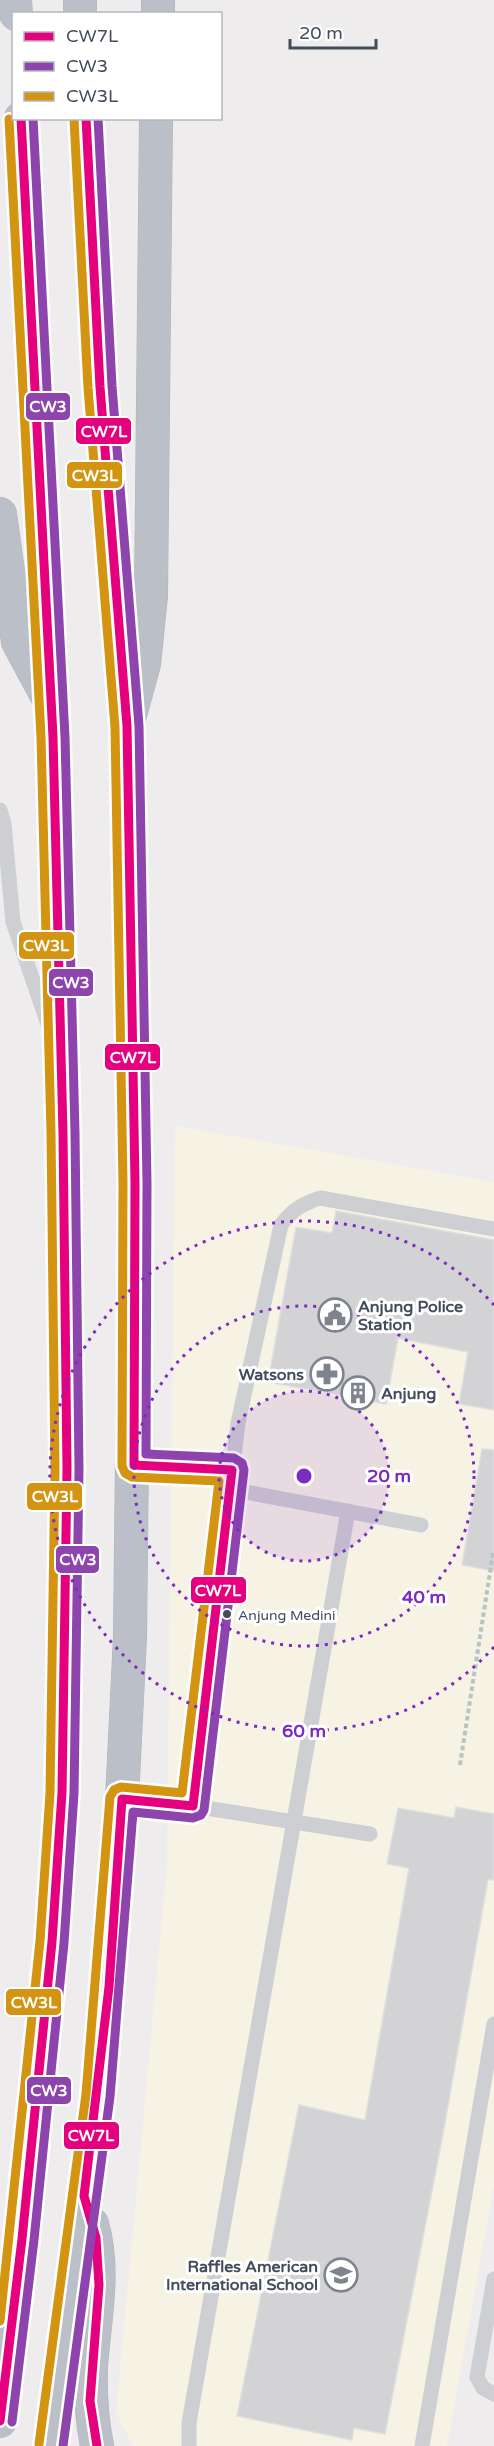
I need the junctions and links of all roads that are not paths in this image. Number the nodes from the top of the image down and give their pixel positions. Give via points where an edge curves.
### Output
1 (21, 120) edge
2 (86, 120) edge
3 (156, 120) edge
4 (0, 514) edge
5 (3, 570) edge
6 (52, 705) junction
7 (127, 726) junction
8 (0, 810) edge
9 (61, 1062) junction
10 (494, 1229) edge
11 (134, 1465) junction
12 (232, 1470) junction
13 (230, 1489) junction
14 (348, 1511) junction
15 (421, 1525) dead end
16 (122, 1799) junction
17 (193, 1806) junction
18 (294, 1822) junction
19 (370, 1834) dead end
20 (494, 2024) edge
21 (84, 2196) junction
22 (22, 2239) junction
23 (0, 2275) edge
24 (494, 2279) edge
25 (494, 2394) edge
26 (0, 2421) edge
27 (51, 2446) edge
28 (97, 2446) edge
29 (189, 2446) edge
30 (422, 2446) edge

1 - 6 highway
2 - 7 highway via 100,387
3 - 7 highway via 152,596 144,664
4 - 5 highway
5 - 6 highway via 18,642
6 - 9 highway
7 - 11 highway via 135,1183
8 - 9 lane via 13,922
9 - 22 highway via 67,1457 62,1793 52,1942
10 - 12 lane via 320,1197 289,1214 281,1225 238,1423
11 - 12 lane
11 - 16 highway
12 - 13 lane
13 - 14 lane
13 - 17 lane
14 - 15 lane
14 - 18 lane
16 - 17 lane
16 - 21 highway via 106,2019
17 - 18 lane
18 - 19 lane
18 - 29 lane via 189,2423
20 - 30 lane
21 - 27 highway
21 - 28 highway via 96,2238 99,2285 90,2401
22 - 23 highway
22 - 26 highway
24 - 25 lane via 477,2378 483,2388

